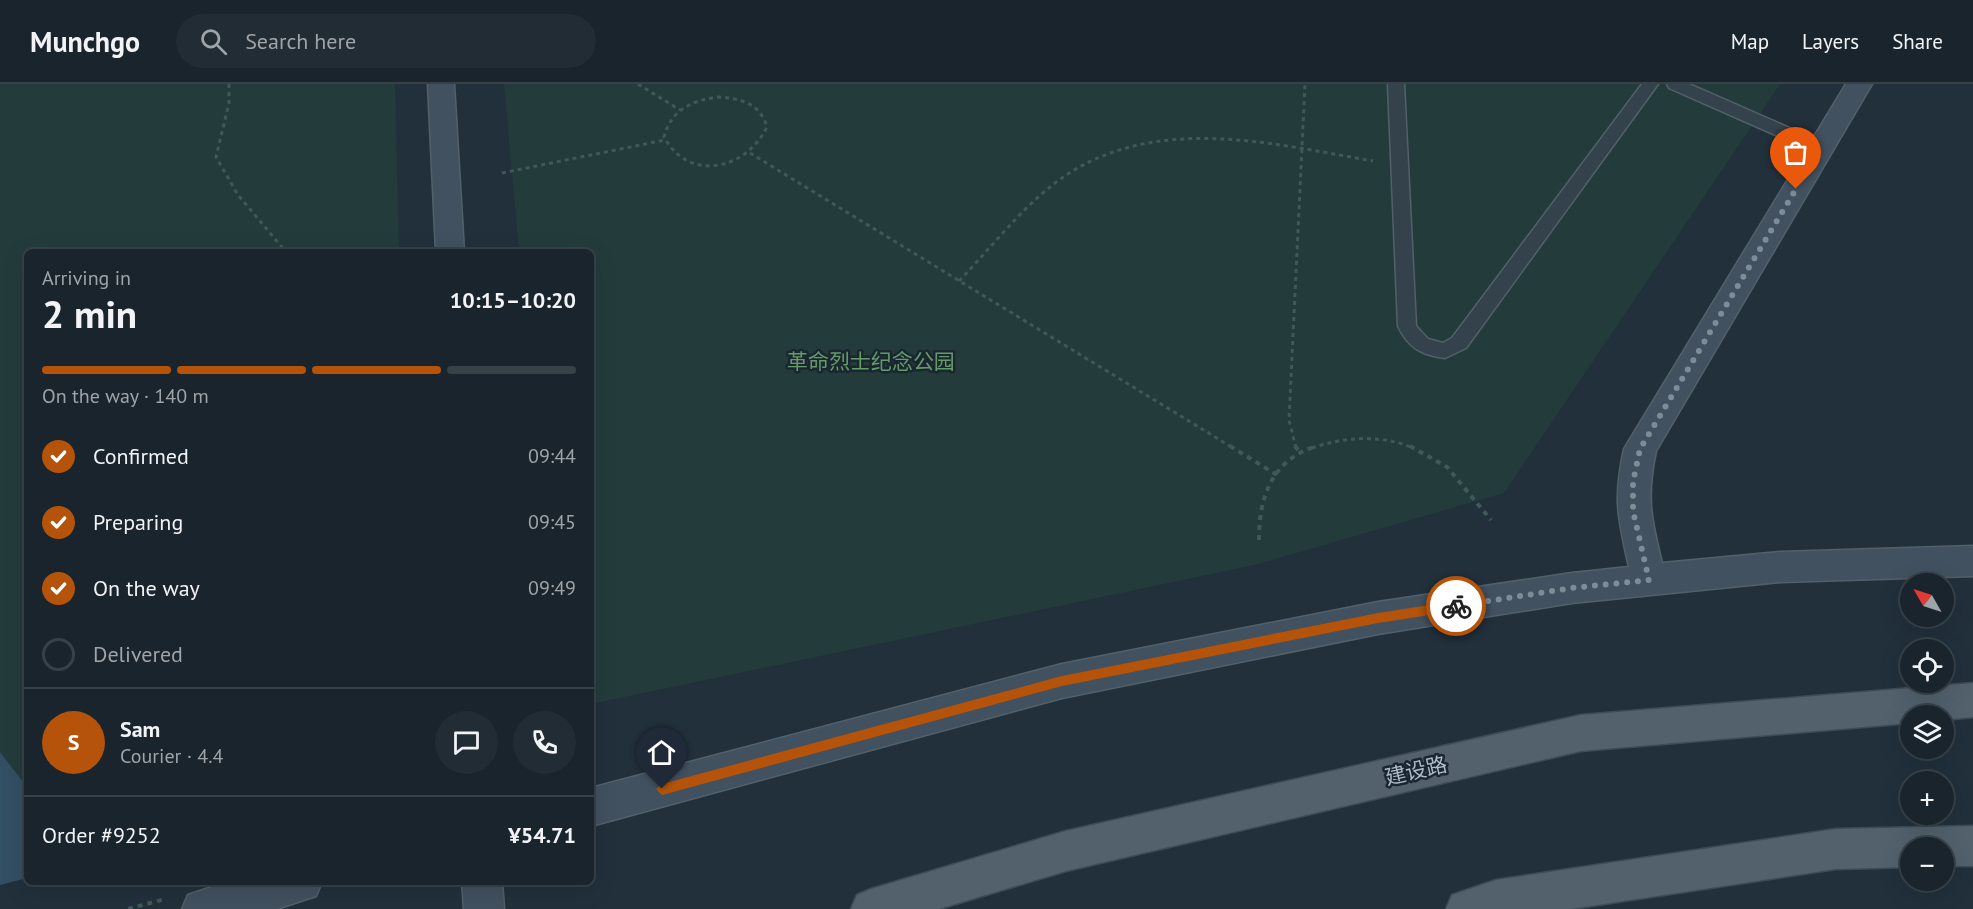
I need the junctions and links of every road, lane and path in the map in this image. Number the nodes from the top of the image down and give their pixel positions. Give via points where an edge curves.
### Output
1 (229, 84) edge
2 (441, 84) edge
3 (638, 84) edge
4 (1305, 84) edge
5 (1396, 84) edge
6 (1650, 84) edge
7 (1675, 84) edge
8 (1859, 84) edge
9 (1696, 88) edge
10 (680, 110) junction
11 (665, 140) junction
12 (1820, 148) junction
13 (1302, 150) junction
14 (750, 153) junction
15 (1399, 165) junction
16 (502, 173) dead end
17 (283, 249) edge
18 (450, 249) edge
19 (959, 281) junction
20 (1301, 454) junction
21 (1277, 475) junction
22 (1491, 520) dead end
23 (1259, 540) dead end
24 (1973, 561) edge
25 (1649, 580) junction
26 (1973, 700) edge
27 (594, 806) edge
28 (1973, 846) edge
29 (291, 885) edge
30 (483, 885) edge
31 (202, 909) edge
32 (484, 909) edge
33 (871, 909) edge
34 (1466, 909) edge

1 - 17 path via 229,102 216,157 238,195
2 - 18 street
3 - 10 path
4 - 13 path
5 - 15 lane
6 - 15 lane via 1459,343 1445,351 1417,343 1407,326
7 - 9 lane
8 - 12 street
9 - 12 lane
10 - 11 path via 666,127
10 - 14 path via 717,97 753,104 766,118 767,127 765,136
11 - 14 path via 673,154 695,164 724,164
11 - 16 path
12 - 25 street via 1640,449 1633,482 1633,511
13 - 15 path
13 - 19 path via 1182,137 1116,149 1059,180
13 - 20 path via 1289,420 1293,444
14 - 19 path
19 - 21 path
20 - 21 path
20 - 22 path via 1319,444 1349,438 1400,442 1429,454 1453,471
21 - 23 path via 1261,503
24 - 25 street via 1781,567
25 - 27 street via 1378,618 1062,681
26 - 33 main road, 建设路 via 1581,733 1066,852
28 - 34 main road via 1836,849 1496,900
29 - 31 street
30 - 32 street

